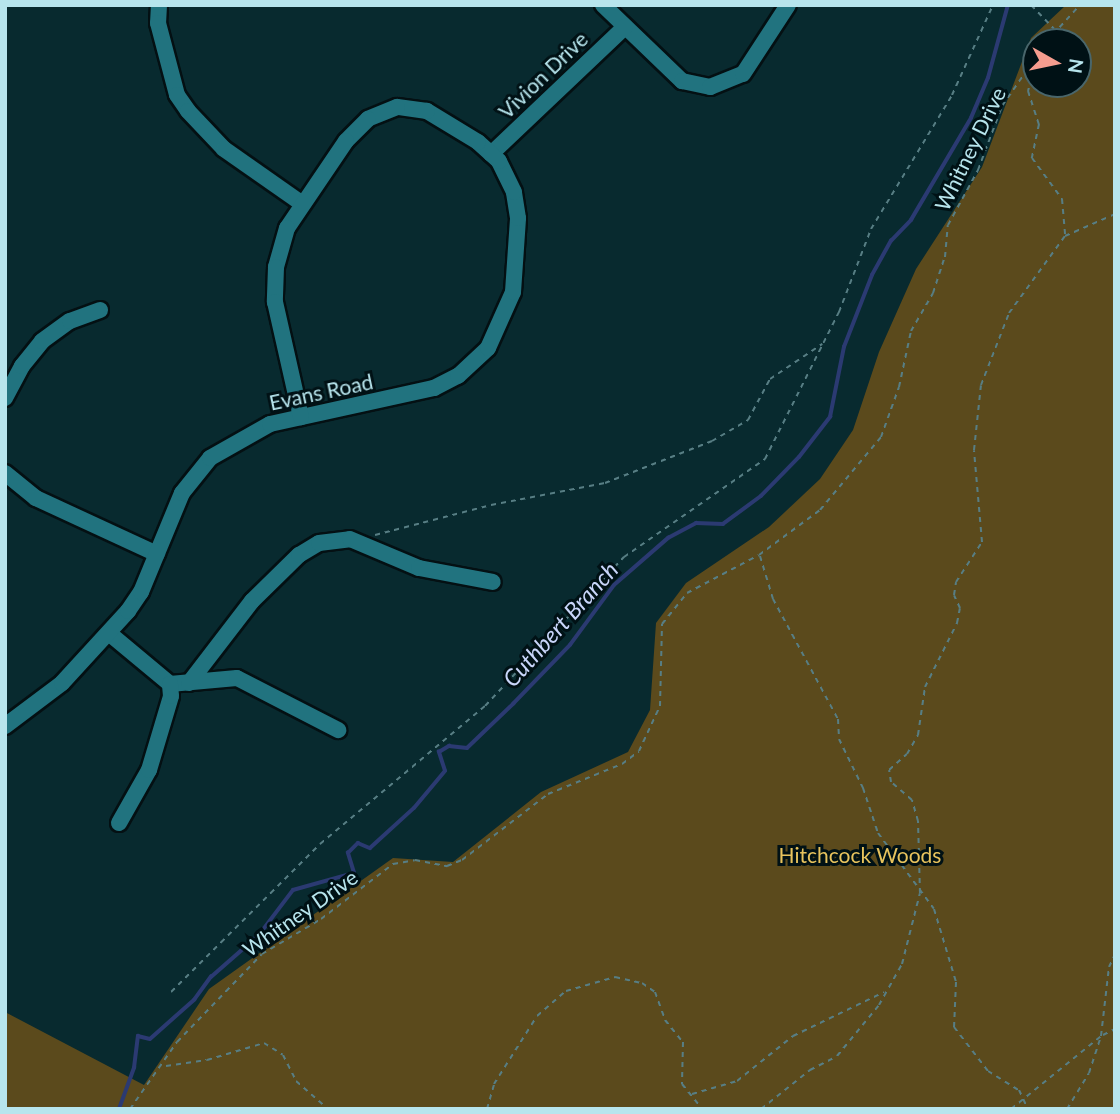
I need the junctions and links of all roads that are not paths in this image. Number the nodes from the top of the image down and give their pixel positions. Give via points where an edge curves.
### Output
1 (159, 5) edge
2 (603, 5) edge
3 (788, 5) edge
4 (625, 27) junction
5 (491, 154) junction
6 (301, 203) junction
7 (100, 310) dead end
8 (5, 398) edge
9 (301, 416) junction
10 (5, 473) edge
11 (157, 554) junction
12 (493, 582) dead end
13 (110, 634) junction
14 (190, 683) junction
15 (170, 684) junction
16 (5, 726) edge
17 (338, 730) dead end
18 (119, 823) dead end

1 - 6 street via 158,23 175,86 188,111 224,149
2 - 4 street
3 - 4 street via 743,74 710,87 682,81
4 - 5 street, Vivion Drive
5 - 6 street via 427,111 386,109 346,141
5 - 9 street, Evans Road via 514,192 517,231 513,292 488,348 458,376 434,388
6 - 9 street via 278,253 275,282 278,322
7 - 8 street via 70,321 43,341 22,366
9 - 11 street, Evans Road via 254,430 210,458 182,493
10 - 11 street via 51,506
11 - 13 street, Evans Road via 141,592
12 - 14 street via 419,568 350,539 319,543 280,572 252,601
13 - 15 street
13 - 16 street, Evans Road via 48,697
14 - 15 street
14 - 17 street via 237,678
15 - 18 street via 172,696 149,770

